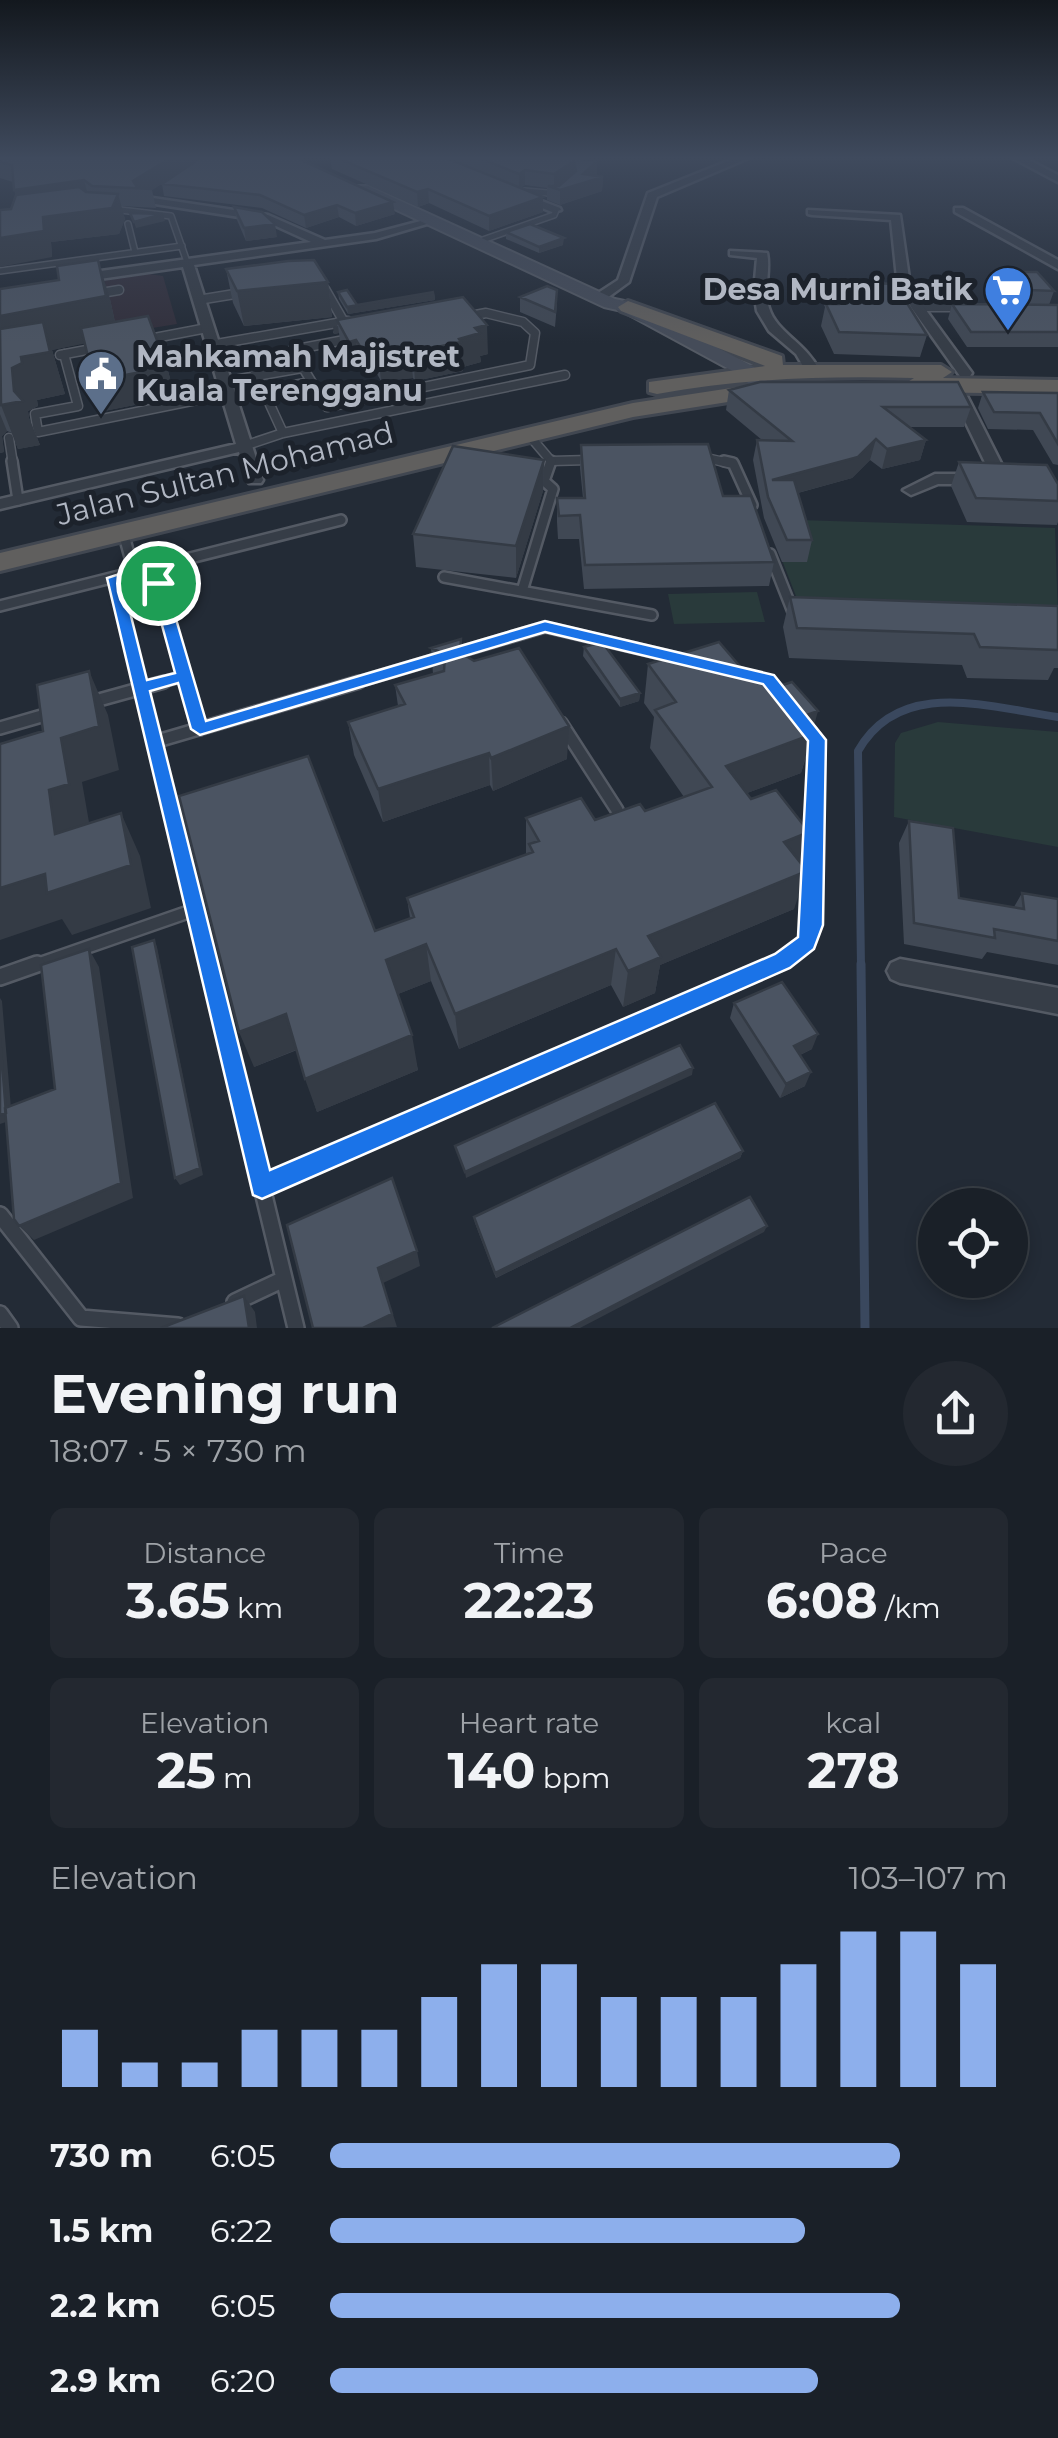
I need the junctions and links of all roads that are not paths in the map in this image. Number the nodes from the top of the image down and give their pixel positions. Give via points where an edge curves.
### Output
1 (127, 219) edge
2 (172, 219) edge
3 (270, 219) edge
4 (428, 219) edge
5 (543, 219) edge
6 (644, 219) edge
7 (896, 219) edge
8 (974, 219) edge
9 (432, 221) junction
10 (477, 242) junction
11 (323, 244) junction
12 (182, 246) junction
13 (136, 252) junction
14 (734, 254) dead end
15 (187, 262) junction
16 (1058, 265) edge
17 (0, 271) edge
18 (72, 282) edge
19 (322, 286) edge
20 (119, 290) dead end
21 (90, 294) edge
22 (252, 296) edge
23 (198, 300) junction
24 (612, 303) junction
25 (917, 307) junction
26 (968, 307) edge
27 (360, 320) edge
28 (344, 322) junction
29 (649, 326) junction
30 (206, 328) junction
31 (141, 340) edge
32 (211, 344) junction
33 (103, 347) edge
34 (64, 354) junction
35 (48, 357) edge
36 (248, 360) dead end
37 (302, 368) junction
38 (808, 369) junction
39 (565, 374) dead end
40 (1058, 374) edge
41 (746, 375) junction
42 (256, 376) junction
43 (960, 379) junction
44 (310, 382) junction
45 (450, 382) junction
46 (850, 384) junction
47 (656, 387) junction
48 (1058, 387) edge
49 (226, 392) junction
50 (264, 392) junction
51 (460, 396) junction
52 (633, 410) junction
53 (283, 433) junction
54 (528, 434) junction
55 (8, 438) dead end
56 (241, 447) junction
57 (690, 457) edge
58 (611, 459) edge
59 (551, 461) junction
60 (524, 479) edge
61 (1001, 479) junction
62 (255, 480) junction
63 (1020, 480) edge
64 (544, 481) junction
65 (911, 490) dead end
66 (18, 500) junction
67 (0, 504) edge
68 (342, 520) dead end
69 (758, 523) edge
70 (123, 532) junction
71 (0, 540) edge
72 (765, 540) edge
73 (0, 562) edge
74 (153, 568) junction
75 (134, 572) junction
76 (444, 577) dead end
77 (114, 578) junction
78 (522, 591) junction
79 (0, 606) edge
80 (652, 615) dead end
81 (802, 617) edge
82 (507, 638) junction
83 (474, 647) junction
84 (518, 654) edge
85 (482, 661) edge
86 (694, 662) edge
87 (402, 669) junction
88 (731, 670) edge
89 (184, 676) junction
90 (410, 683) edge
91 (141, 688) junction
92 (549, 703) edge
93 (79, 706) edge
94 (63, 710) edge
95 (0, 728) edge
96 (200, 729) junction
97 (154, 742) junction
98 (617, 810) edge
99 (194, 910) junction
100 (900, 971) dead end
101 (0, 977) edge
102 (1058, 1001) edge
103 (262, 1186) junction
104 (0, 1215) edge
105 (284, 1279) junction
106 (215, 1310) edge
107 (0, 1314) edge
108 (198, 1318) edge
109 (10, 1328) edge
110 (296, 1328) edge

1 - 13 lane
2 - 12 lane
3 - 11 street
4 - 9 main road
5 - 10 lane
6 - 24 street
7 - 25 street via 903,278
8 - 16 street
9 - 10 main road
9 - 11 street
10 - 24 main road
11 - 15 street
12 - 13 lane
12 - 15 lane
13 - 17 lane
14 - 38 street via 764,256 761,308 774,330 805,349
15 - 18 street
15 - 23 street
19 - 28 lane
20 - 21 lane
22 - 23 lane
23 - 30 street
24 - 29 main road
24 - 38 highway
24 - 41 main road
25 - 26 lane
25 - 43 street
27 - 28 lane
28 - 32 lane
29 - 41 main road
29 - 47 highway via 675,359 670,379
30 - 31 lane
30 - 32 street
32 - 49 street
33 - 34 lane
34 - 35 lane
34 - 49 lane via 78,406 35,414 38,432
36 - 42 lane
37 - 42 lane
37 - 44 lane
37 - 45 lane via 294,349 486,314 524,322 535,333 530,364
38 - 41 highway, Jalan Sultan Mohamad
38 - 43 highway, Jalan Sultan Mohamad
39 - 51 lane
40 - 43 highway, Jalan Sultan Mohamad
41 - 46 highway
41 - 47 highway, Jalan Sultan Mohamad
41 - 52 highway
42 - 49 lane
42 - 50 lane
43 - 46 highway, Jalan Sultan Mohamad
43 - 48 highway, Jalan Sultan Mohamad
43 - 61 street
44 - 45 lane via 327,407
44 - 50 lane
45 - 51 lane
46 - 52 highway, Jalan Sultan Mohamad
47 - 62 highway, Jalan Sultan Mohamad
49 - 50 lane
49 - 56 street
50 - 53 lane
51 - 53 lane
52 - 54 highway, Jalan Sultan Mohamad
53 - 56 lane
54 - 59 lane
54 - 70 highway, Jalan Sultan Mohamad via 456,460
55 - 66 lane
56 - 62 street
56 - 66 street
57 - 69 lane via 733,463
58 - 59 lane
59 - 64 lane
60 - 64 lane
61 - 63 street
61 - 65 street via 935,479
62 - 71 highway, Jalan Sultan Mohamad
64 - 78 lane via 553,489
66 - 67 street
68 - 74 lane
70 - 73 highway, Jalan Sultan Mohamad
70 - 75 lane
72 - 81 lane via 792,612
74 - 75 lane
74 - 89 lane
75 - 77 lane
76 - 78 lane
77 - 79 lane
77 - 91 lane
78 - 80 lane
82 - 83 lane
82 - 84 lane
82 - 86 lane via 545,626
83 - 85 lane
83 - 87 lane
87 - 90 lane
87 - 96 lane
88 - 103 lane via 768,679 817,740 812,925 806,942 782,961
89 - 91 lane
89 - 96 lane
91 - 93 lane
91 - 97 lane
92 - 98 lane
94 - 95 lane
96 - 97 lane
97 - 99 lane
99 - 101 lane
99 - 103 lane
100 - 102 street
103 - 105 lane
104 - 108 lane via 81,1318 181,1326
105 - 106 lane
105 - 110 lane
107 - 109 lane

